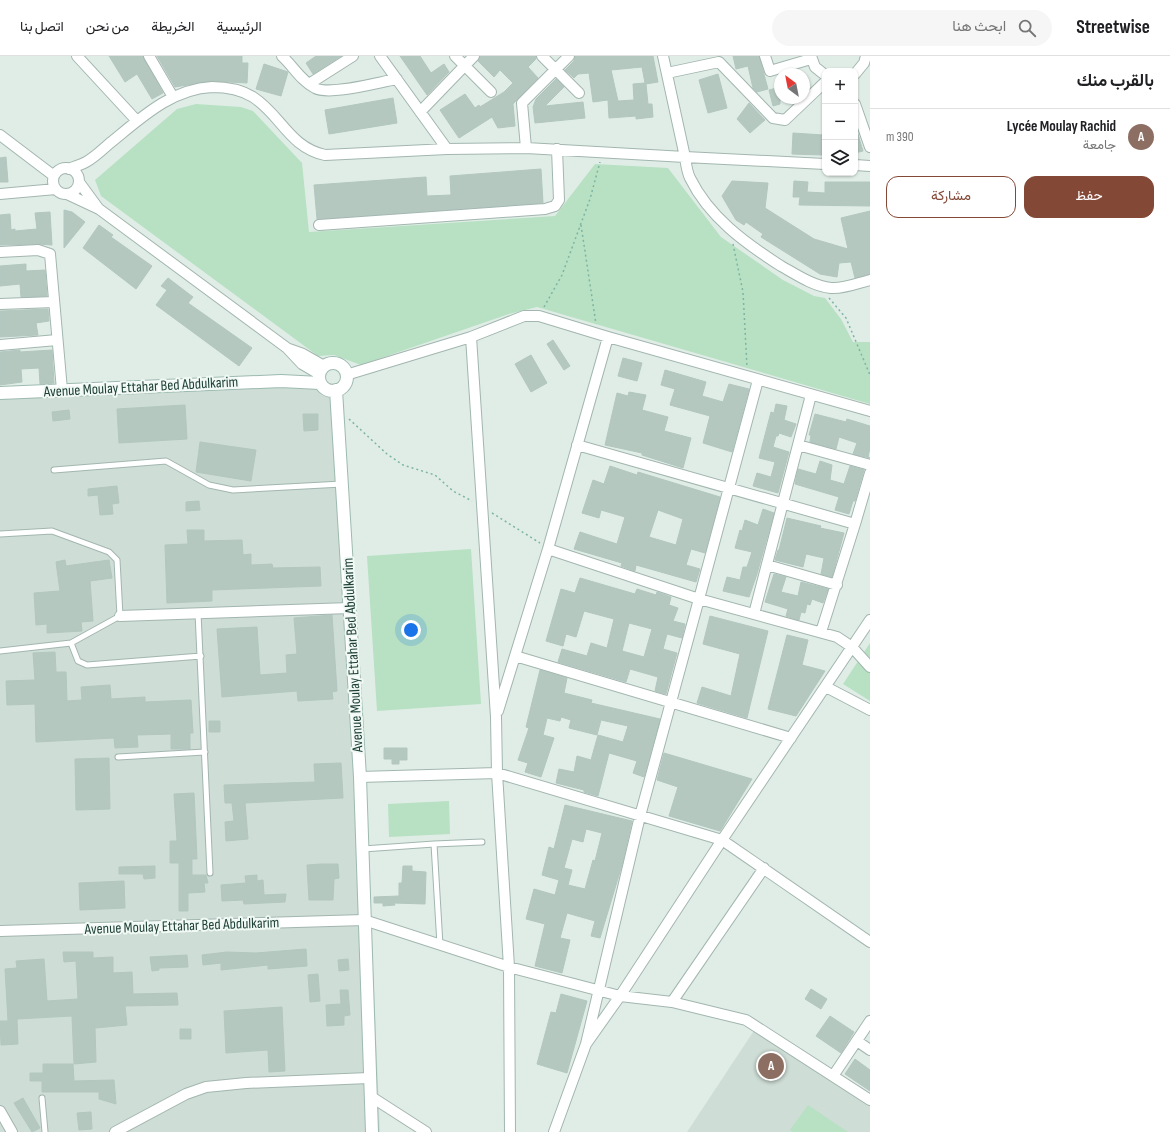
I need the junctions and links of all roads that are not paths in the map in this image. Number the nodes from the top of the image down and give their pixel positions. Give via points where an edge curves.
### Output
1 (77, 56) edge
2 (149, 56) edge
3 (282, 56) edge
4 (286, 56) edge
5 (352, 56) edge
6 (380, 56) edge
7 (455, 56) edge
8 (474, 56) edge
9 (542, 56) edge
10 (569, 56) edge
11 (663, 56) edge
12 (766, 56) edge
13 (866, 56) edge
14 (811, 58) edge
15 (292, 65) junction
16 (464, 65) junction
17 (555, 69) junction
18 (858, 70) edge
19 (667, 73) junction
20 (822, 73) edge
21 (397, 79) junction
22 (309, 84) junction
23 (822, 85) edge
24 (491, 92) dead end
25 (579, 93) dead end
26 (173, 97) junction
27 (420, 112) junction
28 (858, 113) edge
29 (137, 121) junction
30 (0, 135) edge
31 (870, 147) edge
32 (526, 148) junction
33 (447, 149) junction
34 (557, 149) junction
35 (685, 157) junction
36 (87, 162) junction
37 (822, 164) edge
38 (858, 165) edge
39 (870, 166) edge
40 (69, 169) junction
41 (54, 176) junction
42 (79, 180) junction
43 (56, 189) junction
44 (0, 194) edge
45 (67, 194) junction
46 (99, 209) junction
47 (319, 225) dead end
48 (0, 252) edge
49 (870, 280) edge
50 (54, 302) junction
51 (0, 304) edge
52 (603, 335) junction
53 (471, 337) junction
54 (57, 340) junction
55 (0, 345) edge
56 (320, 375) junction
57 (346, 375) junction
58 (758, 380) junction
59 (62, 390) junction
60 (336, 390) junction
61 (0, 393) edge
62 (811, 395) junction
63 (870, 411) edge
64 (577, 445) junction
65 (798, 446) junction
66 (870, 465) edge
67 (54, 470) dead end
68 (870, 473) edge
69 (342, 484) junction
70 (729, 489) junction
71 (783, 504) junction
72 (855, 524) junction
73 (0, 534) edge
74 (548, 549) junction
75 (767, 565) junction
76 (837, 585) junction
77 (700, 598) junction
78 (350, 608) junction
79 (198, 613) junction
80 (754, 614) junction
81 (120, 616) junction
82 (870, 620) edge
83 (821, 632) junction
84 (71, 643) junction
85 (852, 646) junction
86 (0, 651) edge
87 (201, 656) junction
88 (515, 656) junction
89 (870, 667) edge
90 (826, 687) junction
91 (671, 704) junction
92 (870, 710) edge
93 (496, 717) junction
94 (791, 738) junction
95 (205, 752) junction
96 (118, 757) dead end
97 (497, 773) junction
98 (360, 777) junction
99 (640, 816) junction
100 (722, 840) junction
101 (482, 842) dead end
102 (434, 844) junction
103 (362, 849) junction
104 (764, 868) junction
105 (210, 873) dead end
106 (364, 920) junction
107 (0, 932) edge
108 (870, 942) edge
109 (440, 945) junction
110 (509, 967) junction
111 (598, 991) junction
112 (620, 996) junction
113 (672, 1002) junction
114 (870, 1021) edge
115 (857, 1041) junction
116 (586, 1044) junction
117 (870, 1050) edge
118 (834, 1076) junction
119 (369, 1078) junction
120 (370, 1096) junction
121 (42, 1098) dead end
122 (870, 1100) edge
123 (0, 1111) edge
124 (12, 1132) edge
125 (45, 1132) edge
126 (115, 1132) edge
127 (372, 1132) edge
128 (426, 1132) edge
129 (510, 1132) edge
130 (554, 1132) edge

1 - 29 street
2 - 26 street
3 - 15 street
4 - 15 street
5 - 22 street
6 - 21 street
7 - 16 street
8 - 16 street
9 - 17 street
10 - 17 street
11 - 19 street
12 - 14 street via 770,71
13 - 18 street
14 - 20 street via 815,67
15 - 22 street
16 - 24 street
16 - 27 street
17 - 25 street
17 - 32 street via 522,103
19 - 23 street via 719,62 773,118 785,120
19 - 35 street
21 - 22 street via 330,91 316,89
21 - 27 street
26 - 29 street
26 - 33 street via 178,93 203,88 226,87 245,92 261,102 298,143 311,152 325,155
27 - 33 street
28 - 31 street
29 - 36 street
30 - 41 street
32 - 33 street
32 - 34 street
34 - 35 street
34 - 47 street via 558,200 555,206 545,209
35 - 37 street
35 - 49 street via 689,177 702,196 733,233 756,250 819,286 841,288
36 - 40 street
36 - 42 street
38 - 39 street
40 - 41 street via 60,170
40 - 42 street via 75,172
41 - 43 street
42 - 45 street via 74,192
42 - 46 street
43 - 44 street
43 - 45 street
45 - 46 street
46 - 56 street via 287,348 303,354
48 - 50 street via 38,250 50,254
50 - 51 street
50 - 54 street
52 - 53 street via 539,316 524,316
52 - 58 street
52 - 64 street
53 - 57 street
53 - 93 street
54 - 55 street
54 - 59 street
56 - 57 street via 336,363 343,368
56 - 59 street, Avenue Moulay Ettahar Bed Abdulkarim via 281,380
56 - 60 street via 327,389
57 - 60 street via 343,386
58 - 62 street
58 - 70 street
59 - 61 street, Avenue Moulay Ettahar Bed Abdulkarim
60 - 69 street, Avenue Moulay Ettahar Bed Abdulkarim
62 - 63 street
62 - 65 street
64 - 70 street
64 - 74 street
65 - 66 street
65 - 71 street
67 - 69 lane via 166,461 209,485 233,490
68 - 72 street
69 - 78 street, Avenue Moulay Ettahar Bed Abdulkarim
70 - 71 street
70 - 77 street
71 - 72 street
71 - 75 street
72 - 76 street
73 - 81 lane via 52,531 109,552 117,560
74 - 77 street
74 - 88 street
75 - 76 street
75 - 80 street
76 - 83 street
77 - 80 street
77 - 91 street
78 - 79 street
78 - 98 street, Avenue Moulay Ettahar Bed Abdulkarim
79 - 81 street
79 - 87 lane
80 - 83 street
81 - 84 lane
82 - 85 street
83 - 85 street via 837,637
84 - 86 lane
84 - 87 lane via 78,661 87,665
85 - 89 street
85 - 90 street
87 - 95 lane
88 - 91 street
88 - 93 street
90 - 92 street
90 - 94 street
91 - 94 street
91 - 99 street
93 - 97 street
94 - 100 street
95 - 96 lane
95 - 105 lane
97 - 98 street
97 - 99 street
97 - 110 street
98 - 103 street, Avenue Moulay Ettahar Bed Abdulkarim
99 - 100 street
99 - 111 street
100 - 104 street
100 - 112 street
101 - 102 lane
102 - 103 lane
102 - 109 lane
103 - 106 street, Avenue Moulay Ettahar Bed Abdulkarim
104 - 108 street
104 - 113 street
106 - 107 street, Avenue Moulay Ettahar Bed Abdulkarim
106 - 109 street
106 - 119 street, Avenue Moulay Ettahar Bed Abdulkarim
109 - 110 street
110 - 111 street
110 - 129 street
111 - 112 street
111 - 116 street
112 - 113 street
112 - 116 street
113 - 118 street via 746,1020
114 - 115 street
115 - 117 street
115 - 118 street
116 - 130 street
118 - 122 street
119 - 120 street, Avenue Moulay Ettahar Bed Abdulkarim
119 - 126 street via 206,1087 186,1094
120 - 127 street, Avenue Moulay Ettahar Bed Abdulkarim
120 - 128 street
121 - 125 lane
123 - 124 street

